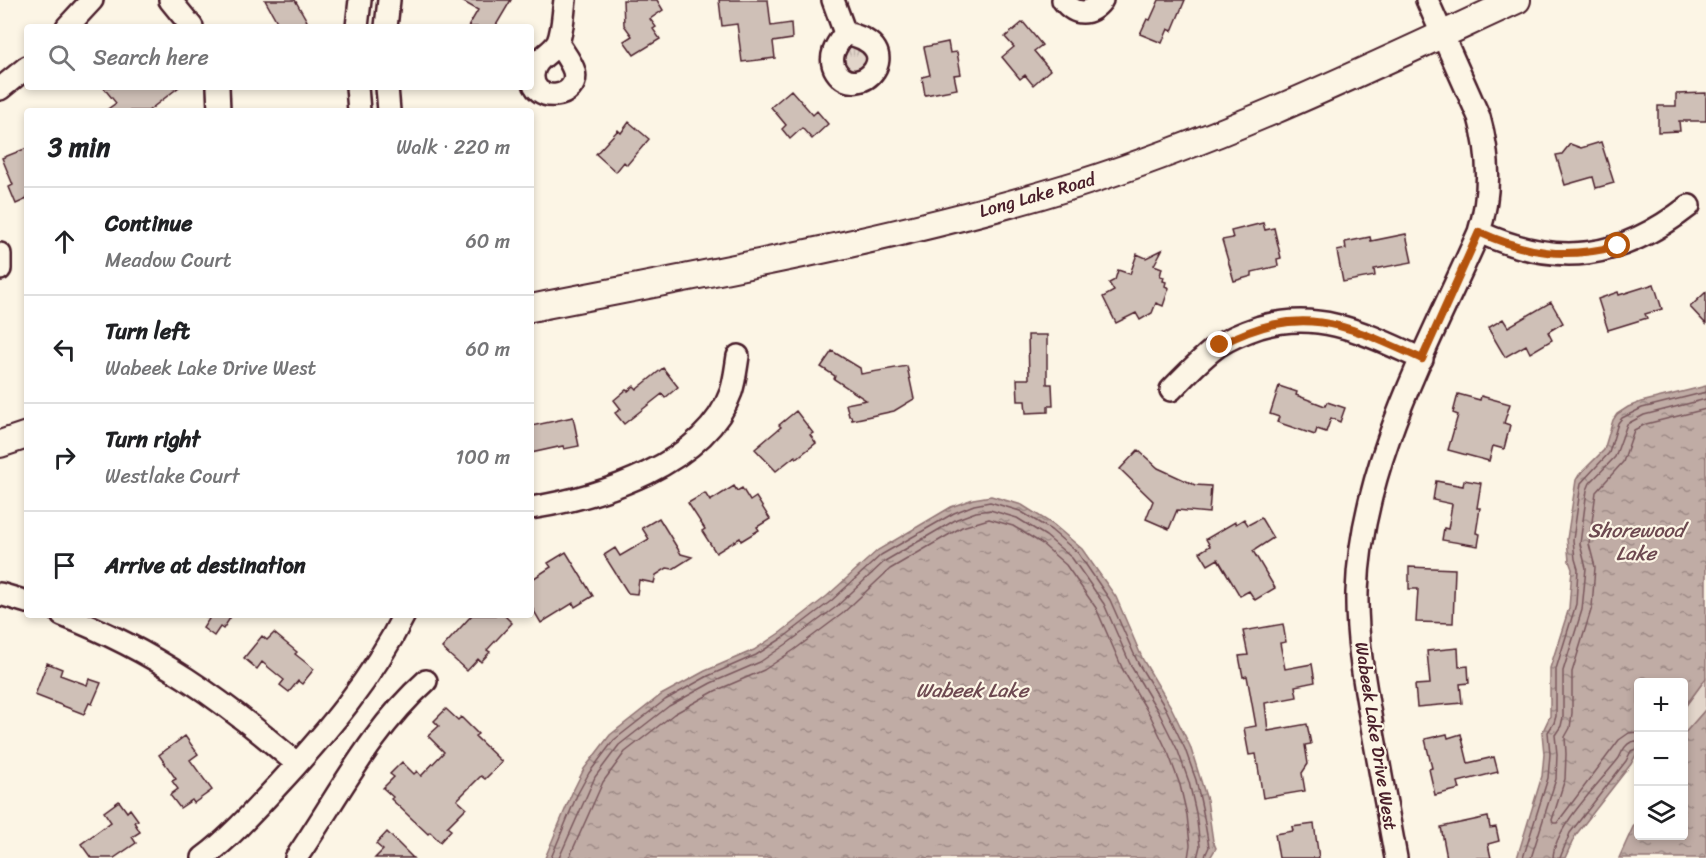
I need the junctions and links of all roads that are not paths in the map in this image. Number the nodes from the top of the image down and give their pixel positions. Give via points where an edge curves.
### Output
1 (92, 0) edge
2 (170, 0) edge
3 (360, 0) edge
4 (389, 0) edge
5 (565, 0) edge
6 (833, 0) edge
7 (1063, 0) edge
8 (1102, 0) edge
9 (1427, 0) edge
10 (1517, 0) edge
11 (70, 24) edge
12 (190, 24) edge
13 (357, 24) edge
14 (386, 24) edge
15 (845, 33) dead end
16 (1444, 34) junction
17 (558, 43) dead end
18 (24, 69) edge
19 (0, 89) edge
20 (218, 90) edge
21 (357, 90) edge
22 (387, 90) edge
23 (219, 108) edge
24 (359, 108) edge
25 (389, 108) edge
26 (1689, 206) dead end
27 (1479, 232) junction
28 (0, 254) edge
29 (0, 269) edge
30 (534, 307) edge
31 (738, 356) dead end
32 (1422, 359) junction
33 (1171, 390) dead end
34 (24, 436) edge
35 (0, 444) edge
36 (534, 507) edge
37 (0, 594) edge
38 (24, 601) edge
39 (69, 618) edge
40 (402, 618) edge
41 (426, 681) dead end
42 (297, 764) junction
43 (203, 858) edge
44 (296, 858) edge
45 (1396, 858) edge

1 - 11 street
2 - 12 street
3 - 13 street
4 - 14 street
5 - 17 street
6 - 15 street
7 - 8 street via 1082,13 1094,9
9 - 16 street, Wabeek Lake Drive West
10 - 16 main road, Long Lake Road
16 - 27 street, Wabeek Lake Drive West via 1485,136 1487,192
16 - 30 main road, Long Lake Road via 1195,143 1065,188 917,228
18 - 19 street
20 - 23 street
21 - 24 street
22 - 25 street
26 - 27 street via 1640,238 1595,252 1544,253 1502,243
27 - 32 street, Wabeek Lake Drive West
28 - 29 street
31 - 36 street via 730,394 721,410 709,428 678,454 627,482
32 - 33 street via 1337,325 1285,322 1254,329 1220,345
32 - 45 street, Wabeek Lake Drive West via 1388,439 1370,498 1357,593 1365,689
34 - 35 main road
37 - 38 street
39 - 42 street via 124,642 180,674 237,713
40 - 42 street via 357,693
41 - 44 street via 369,744
42 - 43 street

